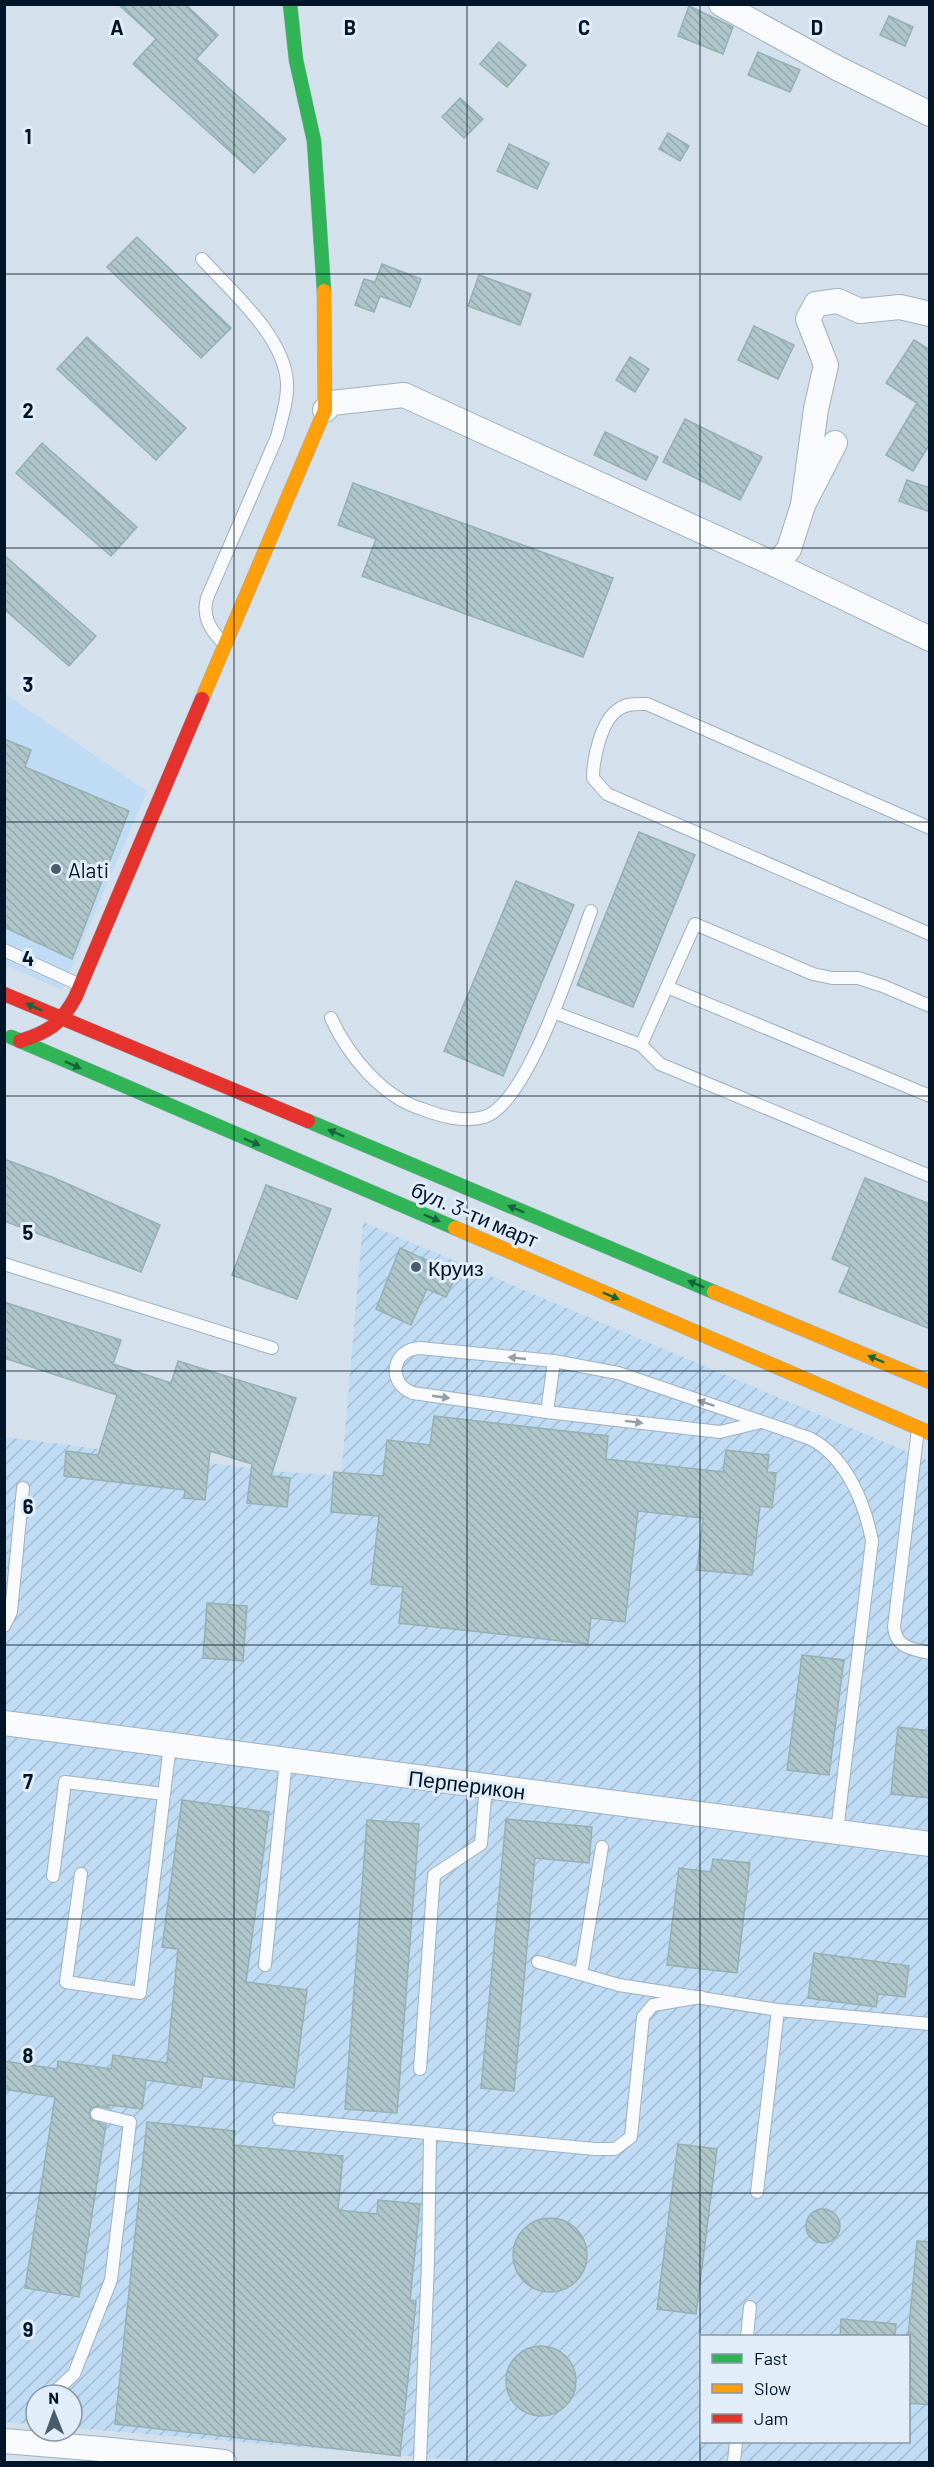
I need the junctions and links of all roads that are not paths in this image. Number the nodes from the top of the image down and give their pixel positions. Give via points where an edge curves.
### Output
1 (290, 4) edge
2 (721, 4) edge
3 (930, 114) edge
4 (202, 259) dead end
5 (930, 314) edge
6 (325, 411) junction
7 (835, 443) dead end
8 (803, 505) junction
9 (776, 565) junction
10 (930, 639) edge
11 (226, 646) junction
12 (930, 828) edge
13 (591, 911) dead end
14 (930, 934) edge
15 (4, 950) edge
16 (81, 986) junction
17 (667, 987) junction
18 (4, 994) edge
19 (930, 1006) edge
20 (553, 1012) junction
21 (331, 1018) dead end
22 (64, 1020) junction
23 (4, 1035) edge
24 (20, 1041) junction
25 (640, 1045) junction
26 (930, 1096) edge
27 (930, 1176) edge
28 (4, 1264) edge
29 (272, 1348) dead end
30 (554, 1361) junction
31 (930, 1382) edge
32 (547, 1412) junction
33 (761, 1422) junction
34 (924, 1430) edge
35 (23, 1488) dead end
36 (4, 1626) edge
37 (930, 1653) edge
38 (4, 1723) edge
39 (170, 1745) junction
40 (286, 1760) junction
41 (486, 1786) junction
42 (164, 1794) junction
43 (837, 1832) junction
44 (930, 1844) edge
45 (602, 1847) dead end
46 (81, 1874) dead end
47 (53, 1876) dead end
48 (537, 1962) dead end
49 (265, 1965) dead end
50 (581, 1974) junction
51 (701, 1997) junction
52 (778, 2010) junction
53 (930, 2010) edge
54 (928, 2024) edge
55 (420, 2069) dead end
56 (97, 2114) dead end
57 (279, 2119) dead end
58 (430, 2135) junction
59 (757, 2192) dead end
60 (750, 2307) dead end
61 (747, 2335) edge
62 (64, 2383) edge
63 (24, 2439) edge
64 (4, 2441) edge
65 (58, 2443) edge
66 (736, 2443) edge
67 (101, 2456) edge
68 (219, 2462) edge
69 (420, 2463) edge
70 (734, 2463) edge

1 - 6 street via 296,60 314,141 324,264
2 - 3 street
4 - 11 lane via 266,331 282,359 287,383 277,437 204,609 213,633
5 - 8 street via 900,307 860,311 838,302 816,304 808,319 826,365
6 - 9 street via 332,404 404,395
6 - 11 street
7 - 8 street
8 - 9 street via 789,549
9 - 10 street
11 - 16 street
12 - 14 lane via 646,704 620,708 609,717 593,760 593,778 607,794
13 - 20 lane
15 - 16 lane
16 - 22 street
17 - 19 lane via 695,924 813,974 858,978
17 - 25 lane
17 - 26 lane
22 -> 18 street, бул. 3-ти март
20 - 21 lane via 517,1088 501,1107 484,1117 451,1119 408,1105 375,1079 341,1041
20 - 25 lane
22 - 24 street via 45,1034
31 -> 22 street, бул. 3-ти март
23 - 24 street, бул. 3-ти март
24 -> 34 street, бул. 3-ти март
25 - 27 lane via 660,1064
28 - 29 lane
30 - 32 lane
30 -> 32 lane via 414,1348 403,1353 395,1368 401,1386 413,1393
33 -> 30 lane via 618,1372
32 -> 33 lane via 720,1432
33 - 43 lane via 811,1440 827,1451 858,1495 872,1541
34 - 37 lane via 894,1627 902,1645
35 - 36 lane via 11,1612
38 - 39 street, Перперикон
39 - 40 street, Перперикон
39 - 42 lane
40 - 41 street, Перперикон
40 - 49 lane
41 - 43 street, Перперикон
41 - 55 lane via 481,1844 434,1875
42 - 46 lane via 140,1993 66,1982
42 - 47 lane via 65,1782
43 - 44 street, Перперикон
45 - 50 lane
48 - 50 lane
50 - 51 lane via 619,1985
51 - 52 lane
51 - 58 lane via 652,2006 643,2017 631,2137 615,2149
52 - 54 lane
52 - 59 lane
53 - 54 lane
56 - 62 lane via 130,2122 111,2280 74,2373
57 - 58 lane
58 - 69 lane
60 - 61 lane
63 - 64 street
65 - 67 street
66 - 70 lane
67 - 68 street

